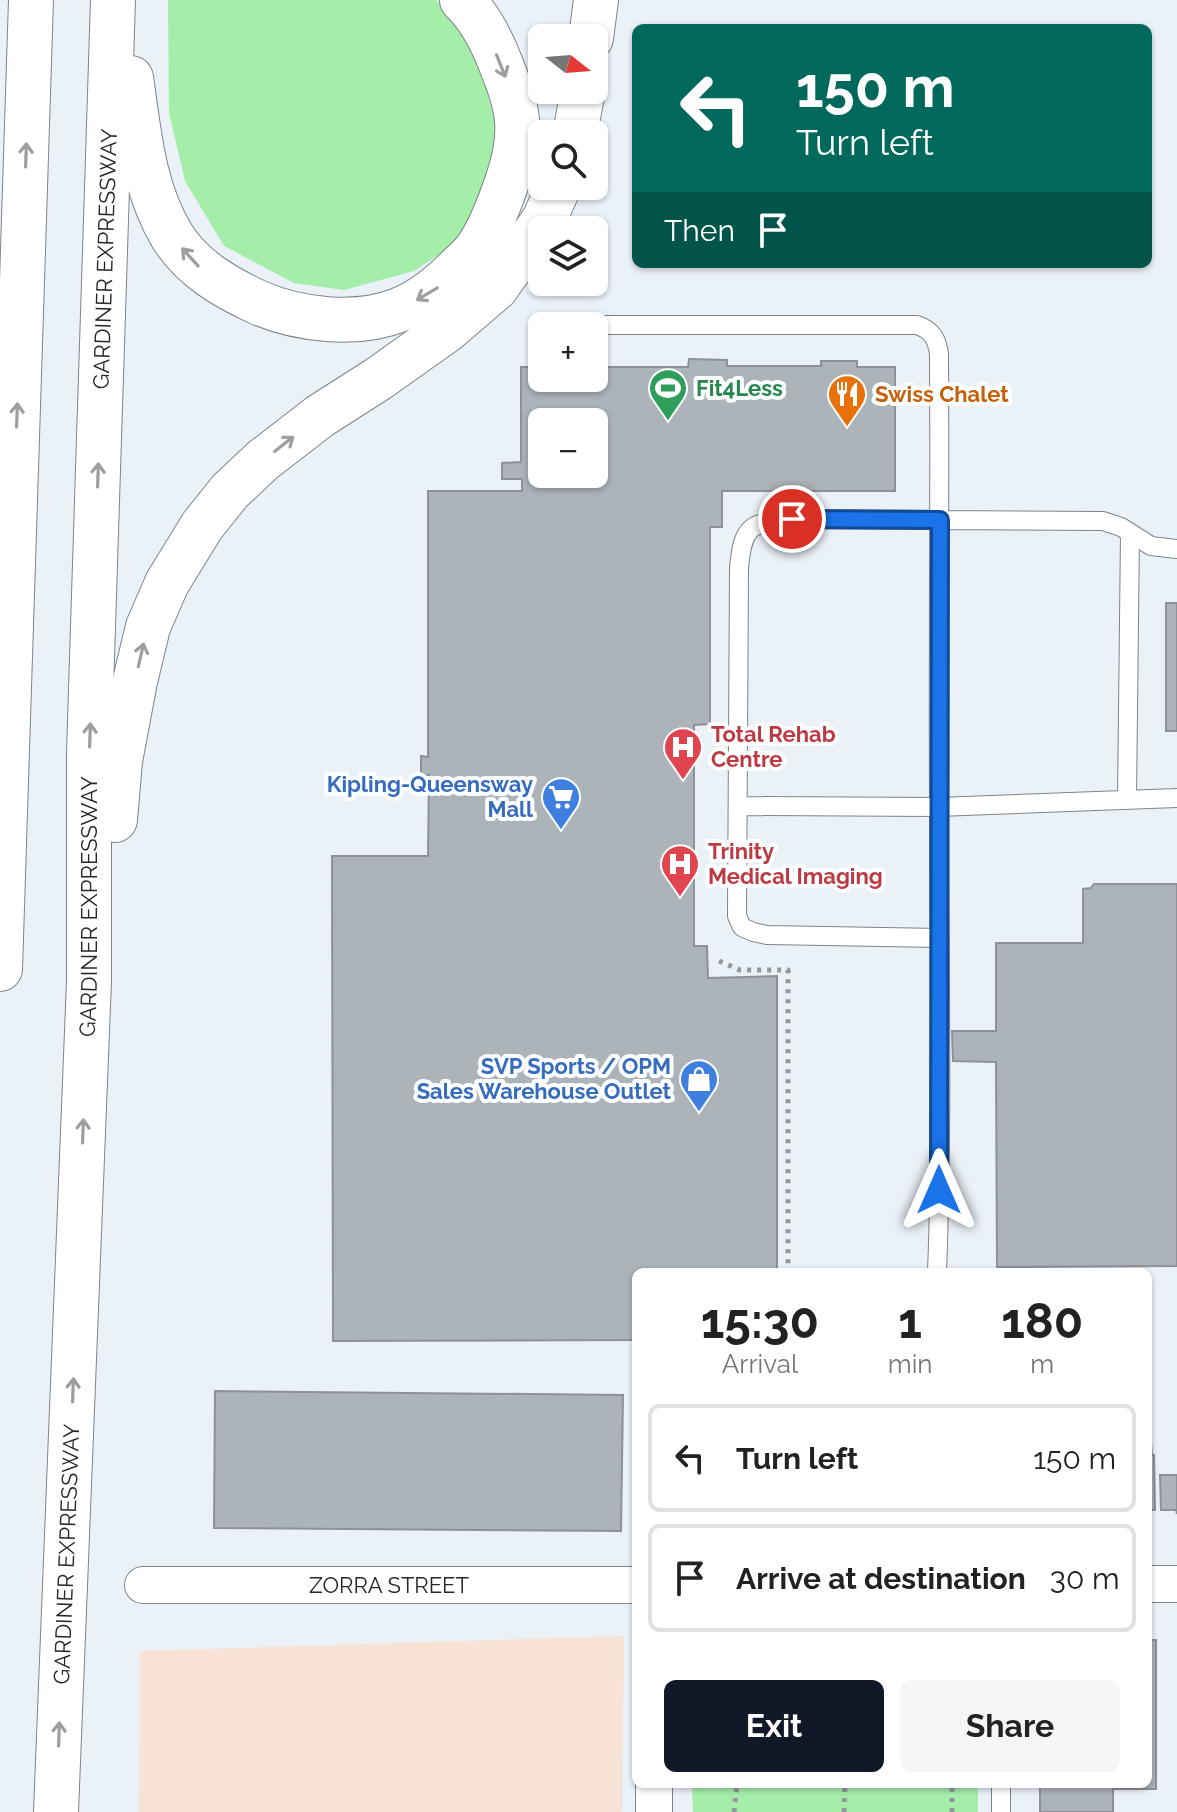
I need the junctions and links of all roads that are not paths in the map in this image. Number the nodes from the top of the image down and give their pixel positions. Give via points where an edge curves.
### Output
1 (31, 0) edge
2 (116, 0) edge
3 (462, 0) edge
4 (596, 0) edge
5 (593, 24) edge
6 (553, 200) edge
7 (608, 325) edge
8 (940, 520) junction
9 (1130, 533) junction
10 (1177, 549) edge
11 (1177, 798) edge
12 (1127, 799) junction
13 (738, 806) junction
14 (938, 807) junction
15 (940, 938) junction
16 (0, 969) edge
17 (89, 981) junction
18 (937, 1268) edge
19 (1152, 1584) edge
20 (1177, 1584) edge
21 (143, 1585) dead end
22 (632, 1585) edge
23 (654, 1788) edge
24 (1001, 1788) edge
25 (56, 1812) edge
26 (654, 1812) edge
27 (1001, 1812) edge

16 -> 1 highway
3 -> 2 highway via 490,37 517,119 516,149 494,218 475,252 438,288 399,310 338,319 304,317 226,288 193,263 172,236 145,168
17 -> 2 highway, GARDINER EXPRESSWAY via 89,752
4 - 5 highway
17 -> 6 highway via 114,840 120,761 148,627 167,583 202,526 263,460 447,330 496,288
7 - 8 lane via 925,328 937,339 939,354
8 - 9 lane via 1103,521
8 - 13 lane via 792,519 758,524 746,533 739,568
8 - 14 lane
9 - 10 lane via 1151,546
9 - 12 lane
11 - 12 lane
12 - 14 lane
13 - 14 lane
13 - 15 lane via 737,916 742,927 767,935
14 - 15 lane
15 - 18 lane
25 -> 17 highway, GARDINER EXPRESSWAY
19 - 20 street
21 - 22 street, ZORRA STREET
23 - 26 street
24 - 27 lane

